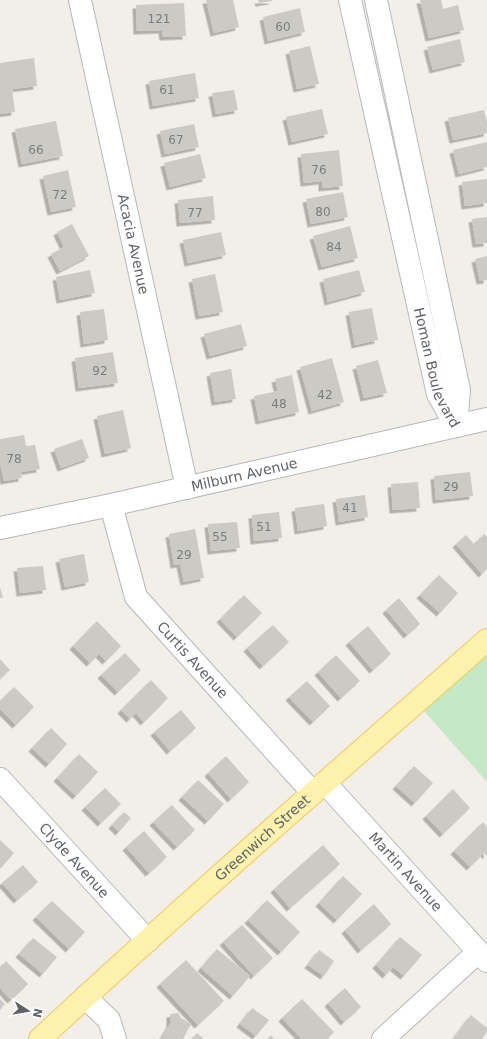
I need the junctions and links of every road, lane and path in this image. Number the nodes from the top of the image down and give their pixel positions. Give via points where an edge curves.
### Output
1 (80, 0) edge
2 (350, 0) edge
3 (376, 0) edge
4 (412, 169) junction
5 (389, 173) junction
6 (487, 419) edge
7 (456, 426) junction
8 (187, 488) junction
9 (111, 505) junction
10 (0, 528) edge
11 (487, 640) edge
12 (0, 779) edge
13 (319, 788) junction
14 (148, 941) junction
15 (483, 956) edge
16 (86, 997) junction
17 (40, 1039) edge
18 (115, 1039) edge
19 (383, 1039) edge

1 - 8 street, Acacia Avenue
2 - 5 street, Homan Boulevard
3 - 4 street, Homan Boulevard
4 - 5 street
4 - 7 street, Homan Boulevard via 459,390
5 - 7 street, Homan Boulevard via 438,394
6 - 7 street, Milburn Avenue
7 - 8 street, Milburn Avenue
8 - 9 street, Milburn Avenue
9 - 10 street, Milburn Avenue
9 - 13 street, Curtis Avenue via 136,597
11 - 13 main road, Greenwich Street
12 - 14 street, Clyde Avenue
13 - 14 main road, Greenwich Street
13 - 15 street, Martin Avenue
14 - 16 main road, Greenwich Street
15 - 19 street
16 - 17 main road, Greenwich Street
16 - 18 street via 109,1020

